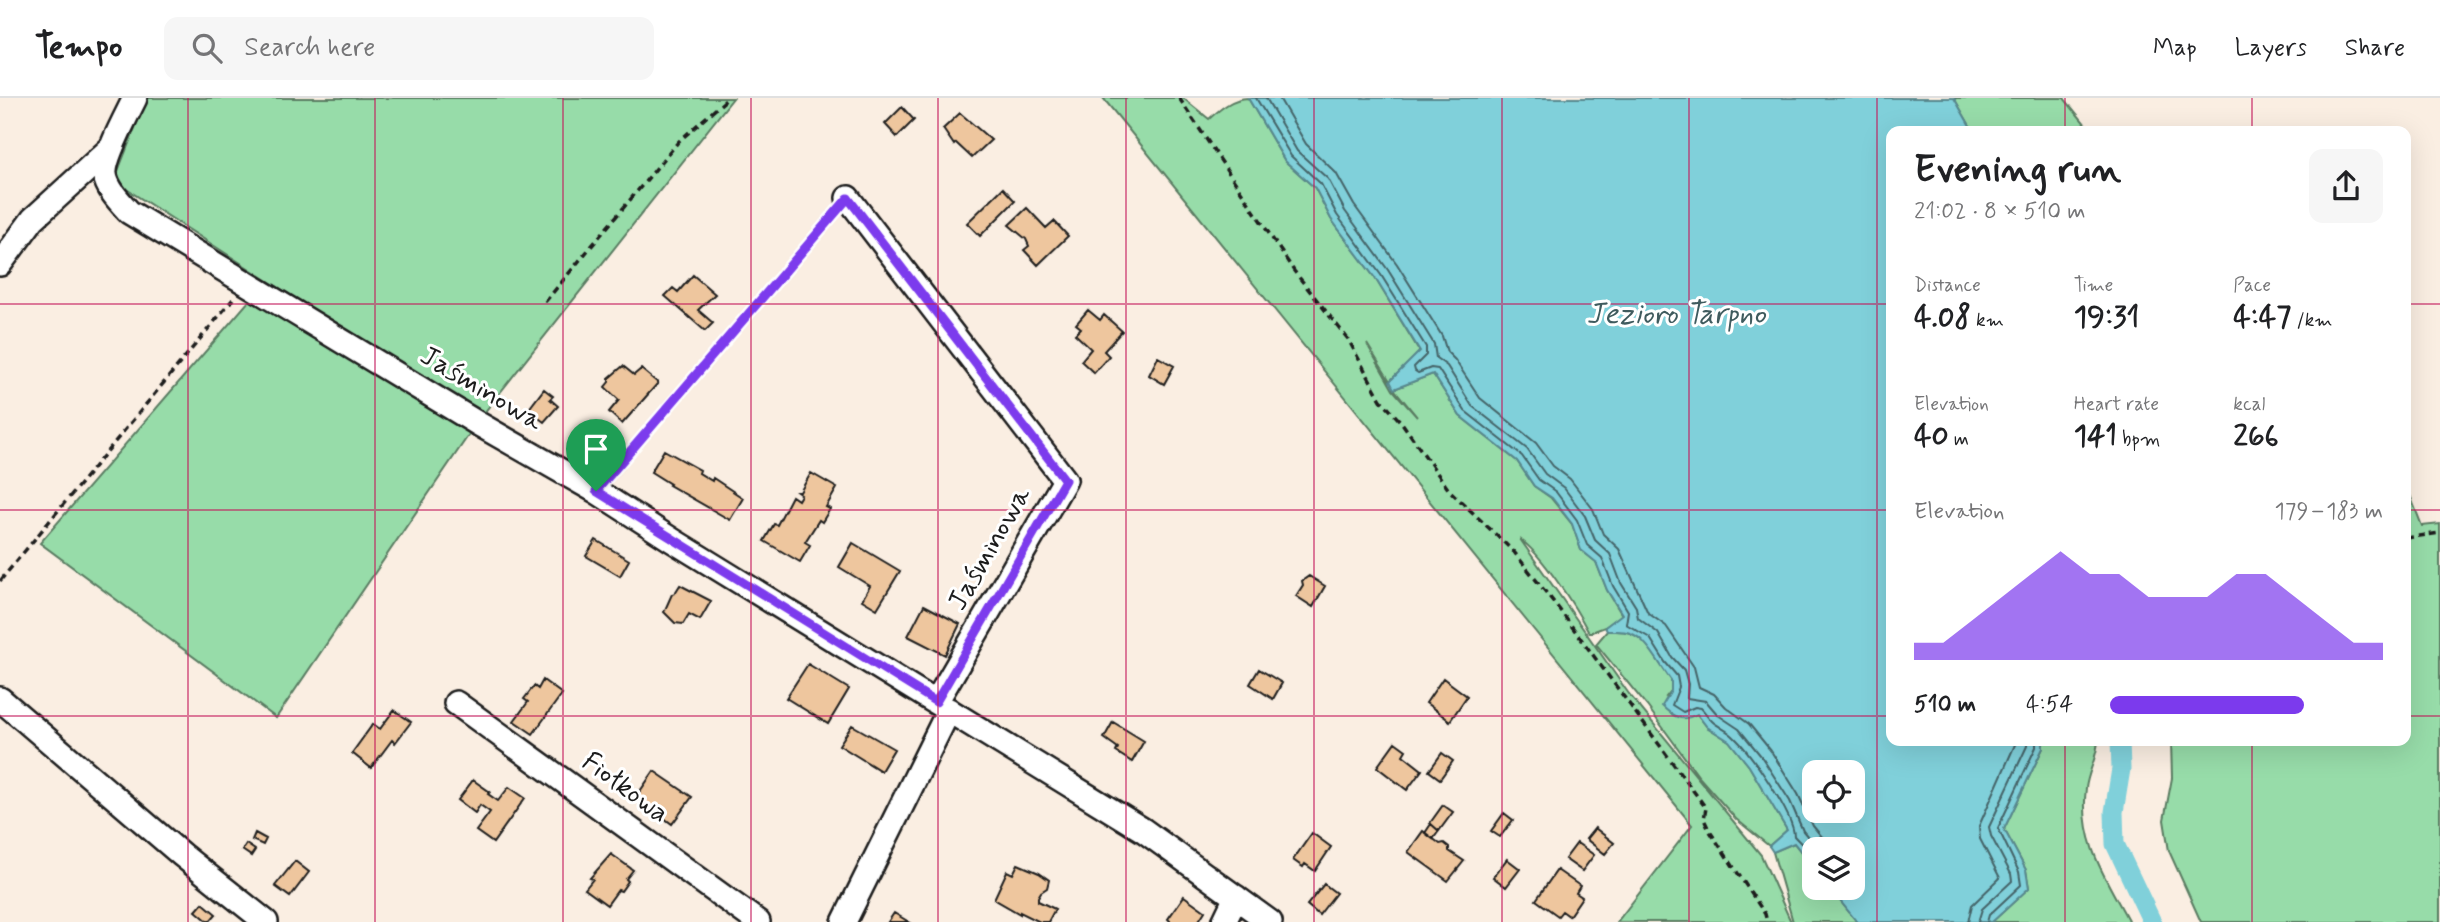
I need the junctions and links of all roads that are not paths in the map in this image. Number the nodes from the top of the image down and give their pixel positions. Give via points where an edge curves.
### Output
1 (135, 98) edge
2 (112, 147) junction
3 (848, 198) road end
4 (0, 264) edge
5 (0, 699) edge
6 (456, 703) dead end
7 (943, 706) junction
8 (1236, 897) junction
9 (266, 922) edge
10 (758, 922) edge
11 (844, 922) edge
12 (1224, 922) edge
13 (1270, 922) edge

1 - 2 street, Jaśminowa
2 - 4 street, Jaśminowa via 33,219
2 - 7 street, Jaśminowa via 105,174 111,191 128,212 596,491
3 - 7 street, Jaśminowa via 1065,480
5 - 9 street
6 - 10 street, Fiołkowa
7 - 8 street, Jaśminowa via 1143,830
7 - 11 street, Jaśminowa
8 - 12 street
8 - 13 street, Jaśminowa

